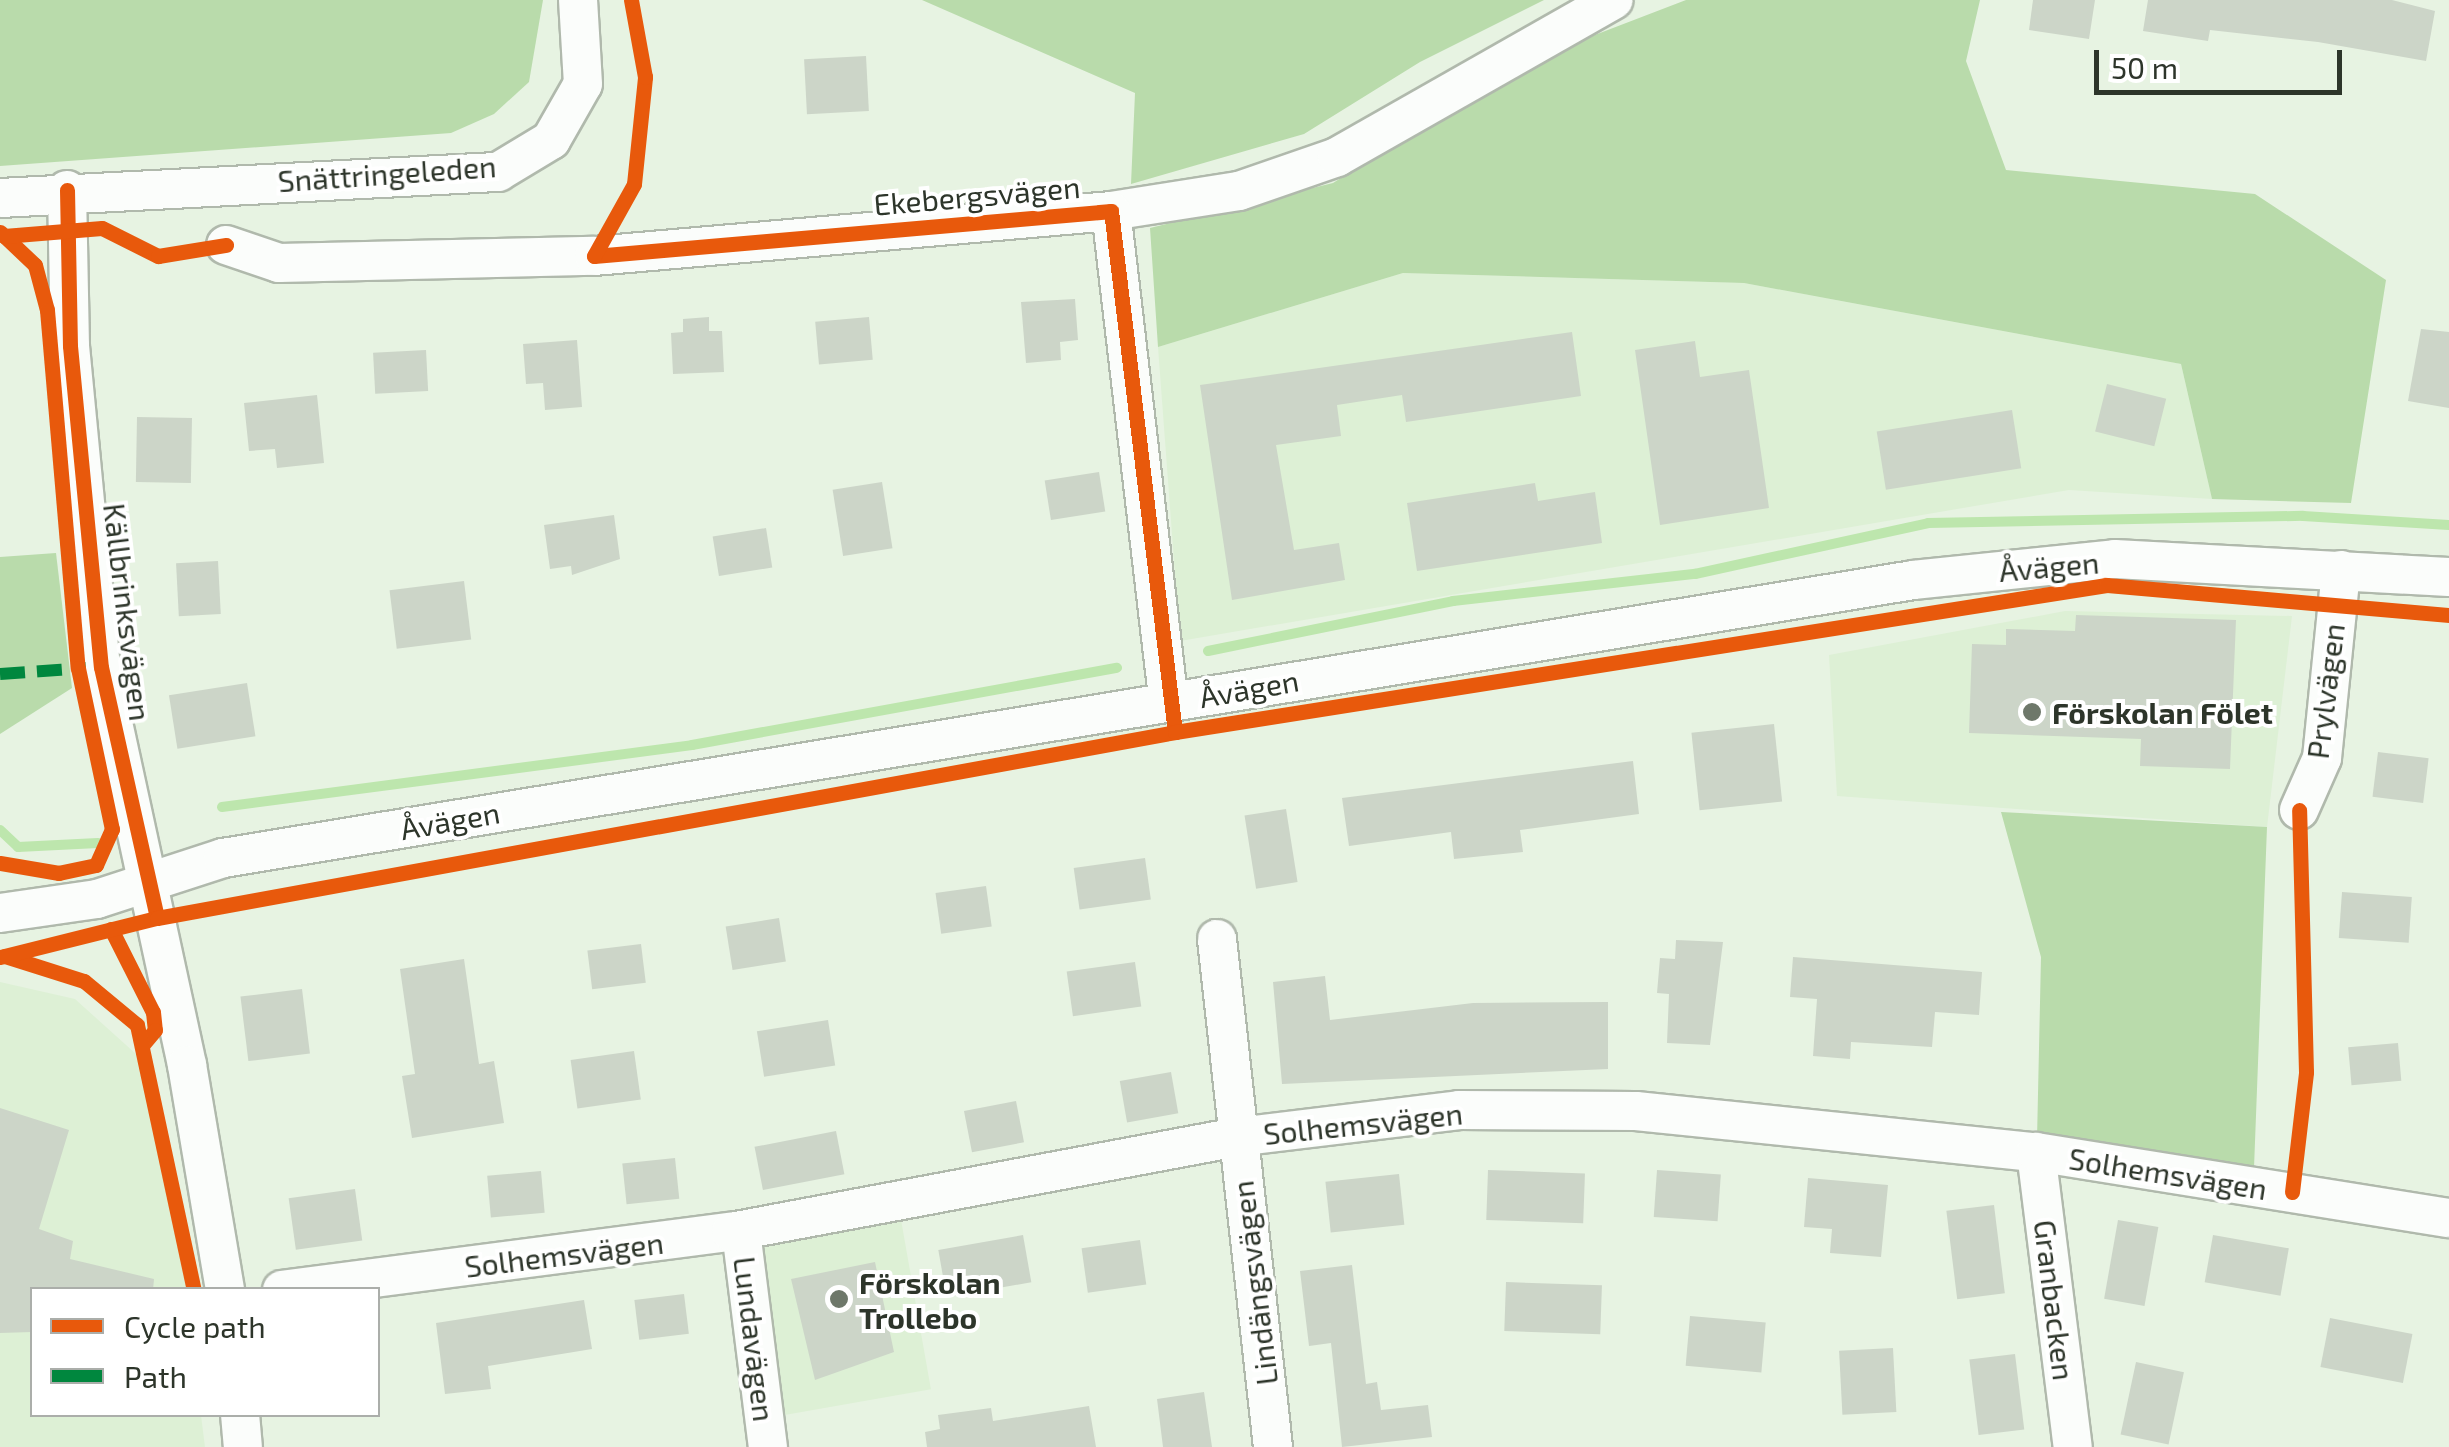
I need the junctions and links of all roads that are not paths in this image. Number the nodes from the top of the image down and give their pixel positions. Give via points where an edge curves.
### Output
1 (578, 0) edge
2 (1613, 0) edge
3 (67, 190) junction
4 (0, 198) edge
5 (1111, 211) junction
6 (226, 244) dead end
7 (2342, 570) junction
8 (2449, 577) edge
9 (1169, 702) junction
10 (2299, 810) dead end
11 (149, 878) junction
12 (0, 913) edge
13 (1217, 939) dead end
14 (1237, 1137) junction
15 (2036, 1152) junction
16 (2449, 1218) edge
17 (741, 1231) junction
18 (224, 1287) edge
19 (305, 1287) edge
20 (240, 1417) edge
21 (244, 1447) edge
22 (768, 1447) edge
23 (1273, 1447) edge
24 (2073, 1447) edge

1 - 3 street, Snättringeleden via 583,84 551,140 498,172
2 - 5 street, Ekebergsvägen via 1336,158 1239,191
3 - 4 street, Snättringeleden
3 - 11 street, Källbrinksvägen via 70,346 101,667
5 - 6 street, Ekebergsvägen via 594,256 279,263
5 - 9 street, Ekebergsvägen
7 - 8 street, Åvägen
7 - 9 street, Åvägen via 2115,560 2015,568
7 - 10 street, Prylvägen via 2322,758
9 - 11 street, Åvägen via 242,855
11 - 12 street, Åvägen via 96,899
11 - 18 street, Källbrinksvägen
13 - 14 street, Lindängsvägen
14 - 15 street, Solhemsvägen via 1459,1110 1636,1111
14 - 17 street, Solhemsvägen
14 - 23 street, Lindängsvägen
15 - 16 street, Solhemsvägen
15 - 24 street, Granbacken
17 - 19 street, Solhemsvägen
17 - 22 street, Lundavägen
20 - 21 street

